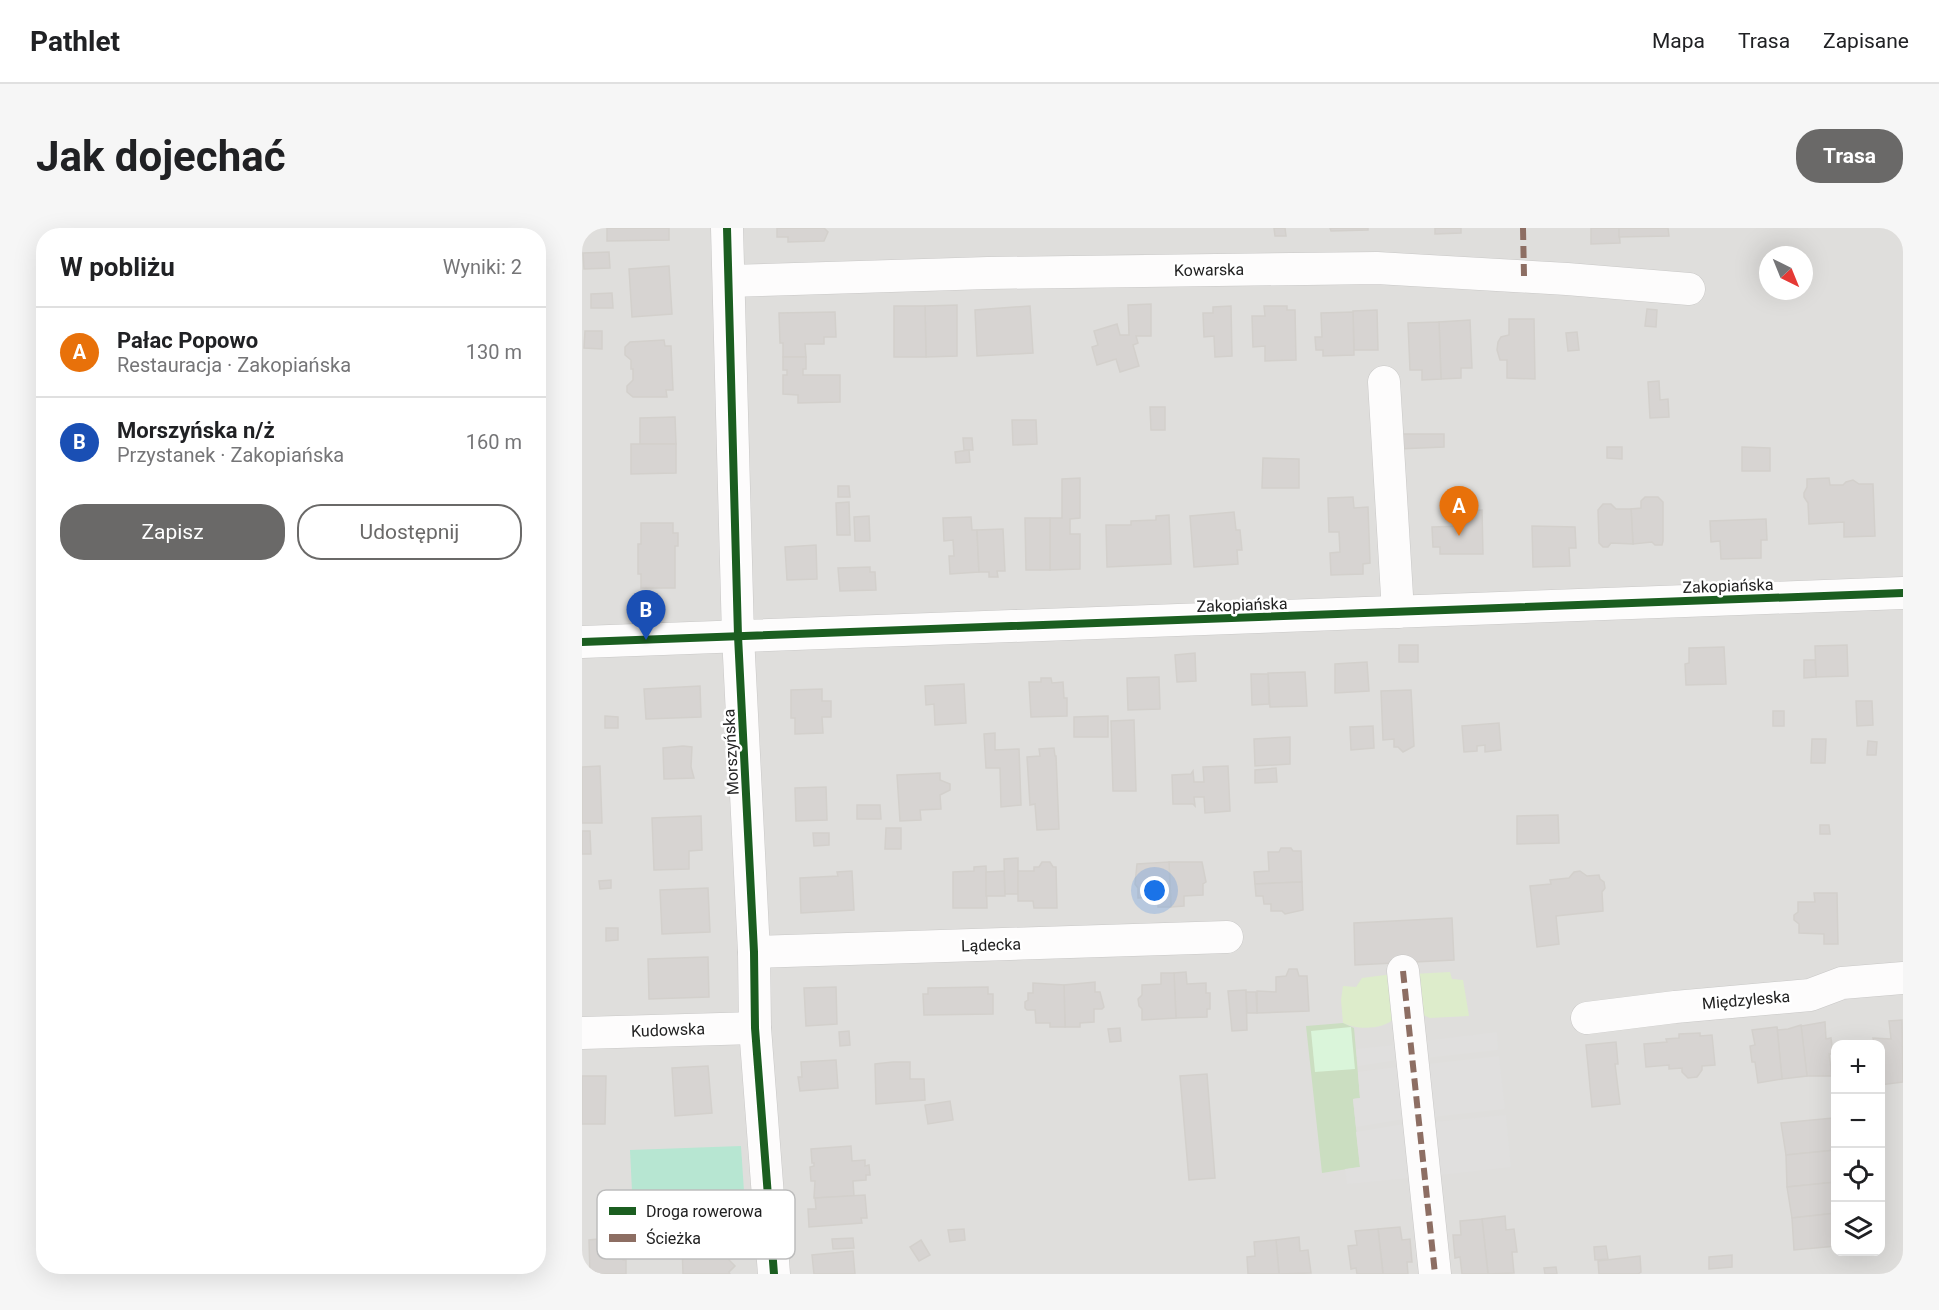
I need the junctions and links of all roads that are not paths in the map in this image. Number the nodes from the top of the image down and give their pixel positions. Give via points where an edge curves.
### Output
1 (727, 228) edge
2 (729, 281) junction
3 (1689, 289) dead end
4 (1384, 382) dead end
5 (1903, 592) edge
6 (1398, 612) junction
7 (738, 636) junction
8 (582, 642) edge
9 (1227, 938) dead end
10 (754, 952) junction
11 (1403, 971) dead end
12 (1903, 978) edge
13 (1587, 1018) dead end
14 (755, 1028) junction
15 (582, 1033) edge
16 (768, 1190) edge
17 (773, 1259) edge
18 (774, 1274) edge
19 (1435, 1274) edge

1 - 2 street, Morszyńska
2 - 3 street, Kowarska via 1377,268
2 - 7 street, Morszyńska
4 - 6 street
5 - 6 street, Zakopiańska
6 - 7 street, Zakopiańska
7 - 8 street, Zakopiańska
7 - 10 street, Morszyńska
9 - 10 street, Lądecka
10 - 14 street, Morszyńska
11 - 19 street
12 - 13 street, Międzyleska via 1842,983 1810,995
14 - 15 street, Kudowska
14 - 16 street, Morszyńska
17 - 18 street, Morszyńska

